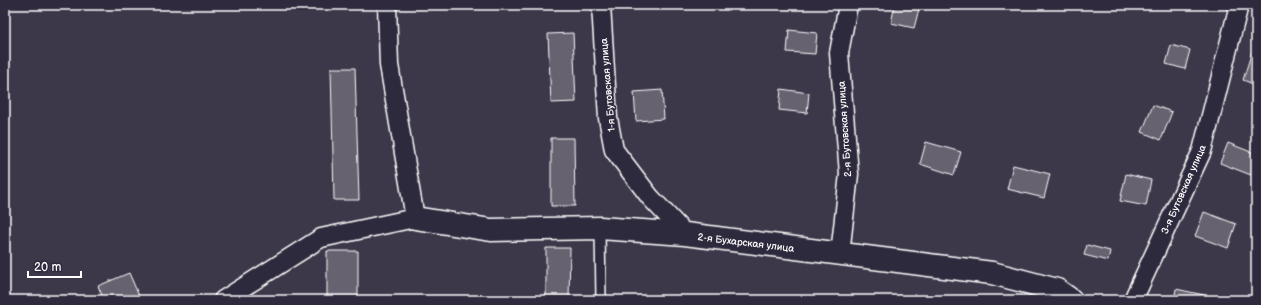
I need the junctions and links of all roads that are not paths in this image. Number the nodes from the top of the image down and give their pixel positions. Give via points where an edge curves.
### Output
1 (386, 5) edge
2 (601, 5) edge
3 (848, 5) edge
4 (1240, 5) edge
5 (415, 218) junction
6 (600, 228) junction
7 (685, 234) junction
8 (840, 254) junction
9 (222, 300) edge
10 (602, 300) edge
11 (1071, 300) edge
12 (1132, 300) edge

1 - 5 street via 389,65
2 - 7 street, 1-я Бутовская улица via 608,118 614,150 650,197
3 - 8 street, 2-я Бутовская улица via 839,53 849,174
4 - 12 street, 3-я Бутовская улица via 1202,151
5 - 6 street, 2-я Бухарская улица via 491,230
5 - 9 street via 322,238
6 - 7 street, 2-я Бухарская улица
6 - 10 lane
7 - 8 street, 2-я Бухарская улица
8 - 11 street, 2-я Бухарская улица via 992,273 1057,290

